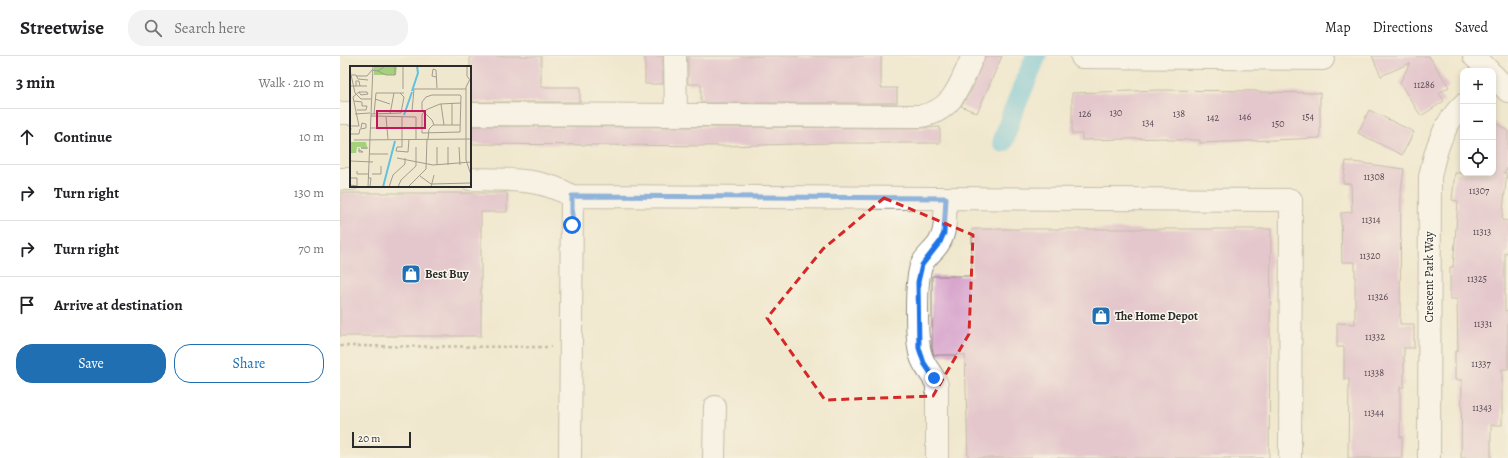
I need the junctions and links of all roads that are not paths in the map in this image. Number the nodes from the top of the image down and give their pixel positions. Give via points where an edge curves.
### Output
1 (675, 56) edge
2 (973, 56) edge
3 (1474, 56) edge
4 (1082, 57) dead end
5 (1208, 57) edge
6 (1323, 59) dead end
7 (1497, 76) edge
8 (1460, 109) edge
9 (471, 114) edge
10 (676, 115) junction
11 (471, 179) edge
12 (572, 196) junction
13 (946, 198) junction
14 (715, 407) dead end
15 (570, 458) edge
16 (714, 458) edge
17 (937, 458) edge
18 (1290, 458) edge
19 (1429, 458) edge

1 - 10 street
2 - 10 street via 950,102 930,115
3 - 7 street
4 - 5 street
5 - 6 street
8 - 19 street, Crescent Park Way via 1445,129 1435,152 1430,177
9 - 10 street
11 - 12 street via 530,180 553,186
12 - 13 street
12 - 15 street
13 - 17 street via 944,233 922,265 918,282 919,348 924,363 937,385
13 - 18 street via 1291,200
14 - 16 street

